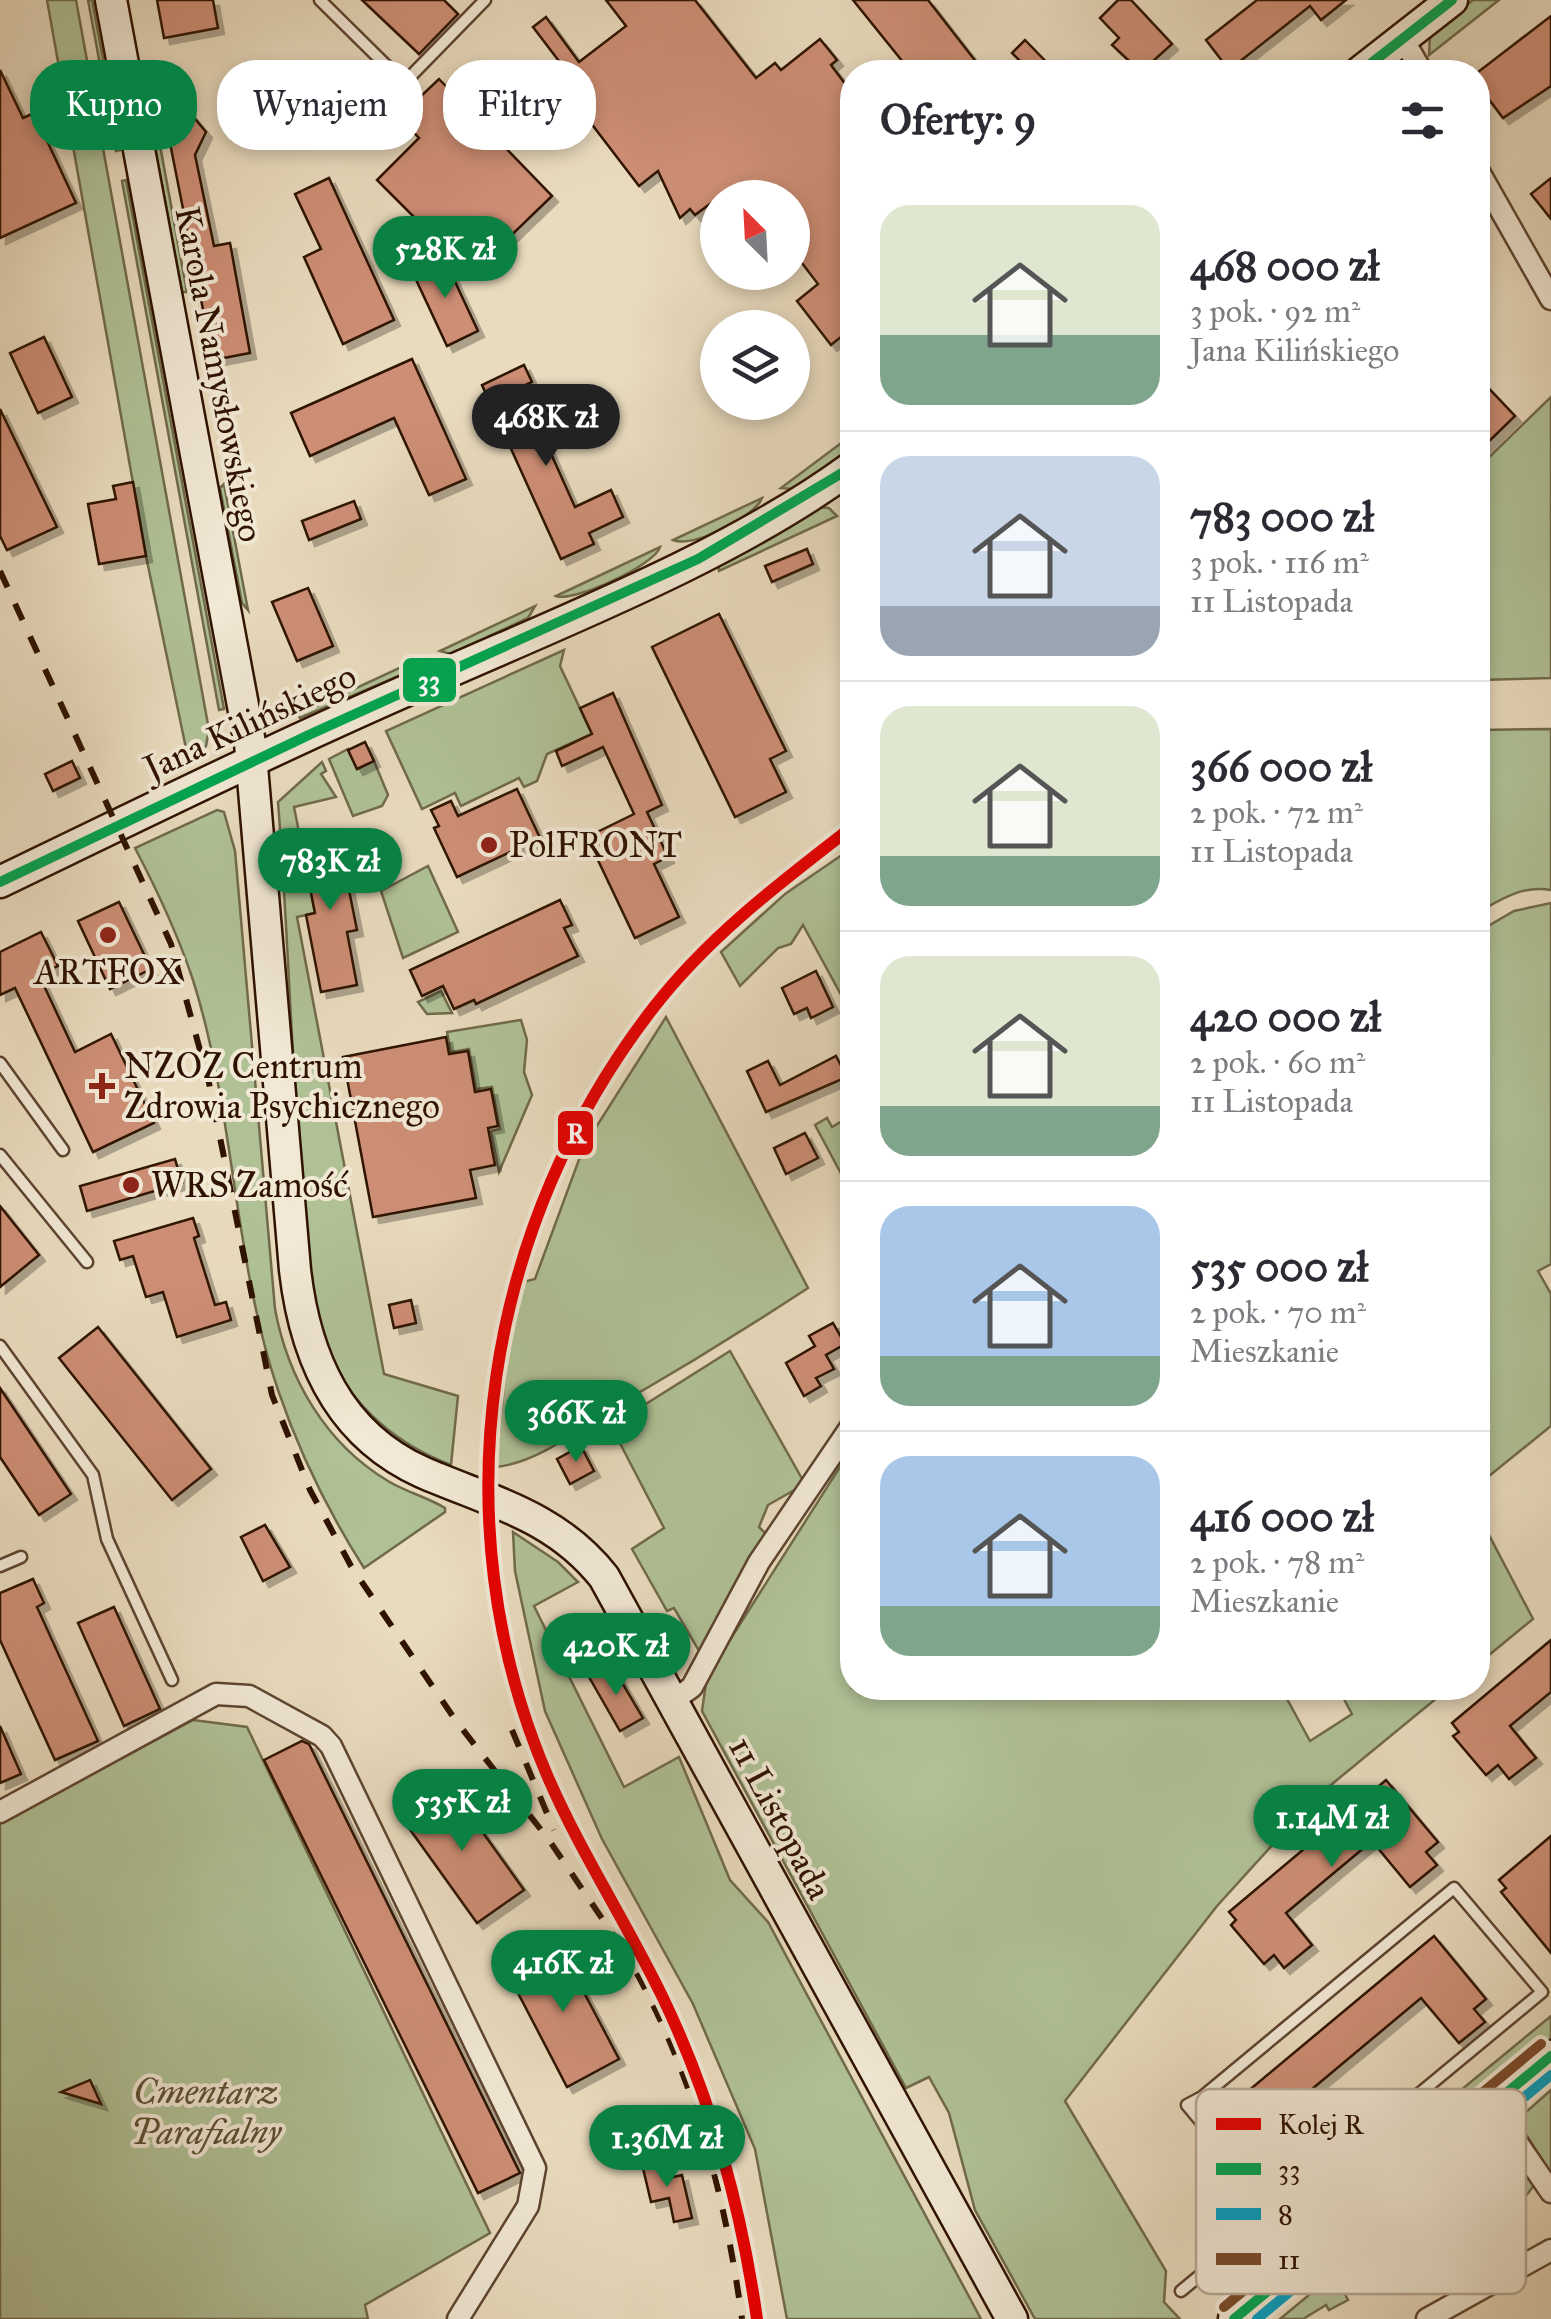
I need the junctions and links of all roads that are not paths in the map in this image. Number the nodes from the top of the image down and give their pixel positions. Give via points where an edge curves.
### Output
1 (110, 0) edge
2 (320, 0) edge
3 (485, 0) edge
4 (1452, 0) edge
5 (1403, 39) junction
6 (1376, 60) edge
7 (1415, 60) edge
8 (1490, 191) edge
9 (1551, 299) edge
10 (840, 476) edge
11 (252, 761) junction
12 (0, 882) edge
13 (0, 1063) edge
14 (64, 1150) dead end
15 (0, 1155) edge
16 (87, 1262) dead end
17 (0, 1346) edge
18 (840, 1442) edge
19 (21, 1557) dead end
20 (0, 1566) edge
21 (172, 1680) dead end
22 (674, 1700) junction
23 (0, 1812) edge
24 (1551, 2056) edge
25 (1212, 2089) edge
26 (1426, 2089) edge
27 (1512, 2089) edge
28 (1526, 2156) edge
29 (1551, 2192) edge
30 (1551, 2250) edge
31 (1526, 2264) edge
32 (1196, 2279) edge
33 (1181, 2291) dead end
34 (1264, 2294) edge
35 (1472, 2294) edge
36 (458, 2319) edge
37 (1012, 2319) edge
38 (1234, 2319) edge
39 (1427, 2319) edge

1 - 11 street, Karola Namysłowskiego
2 - 3 lane via 404,83
4 - 5 street
5 - 6 street
5 - 7 street
8 - 9 street
10 - 11 street, Jana Kilińskiego via 700,555
11 - 12 street, Jana Kilińskiego
11 - 22 street, 11 Listopada via 295,1270 309,1350 344,1412 388,1452 531,1514 582,1552 616,1595
13 - 14 lane
15 - 16 lane
17 - 21 lane via 94,1475 106,1539
18 - 22 street via 758,1562 692,1687
19 - 20 lane
22 - 37 street, 11 Listopada
23 - 36 street via 216,1694 249,1696 304,1722 331,1746 535,2168 528,2206
24 - 27 street
25 - 26 lane via 1454,1888 1542,1992
28 - 29 street
30 - 31 street
32 - 33 lane
34 - 38 street
35 - 39 street

